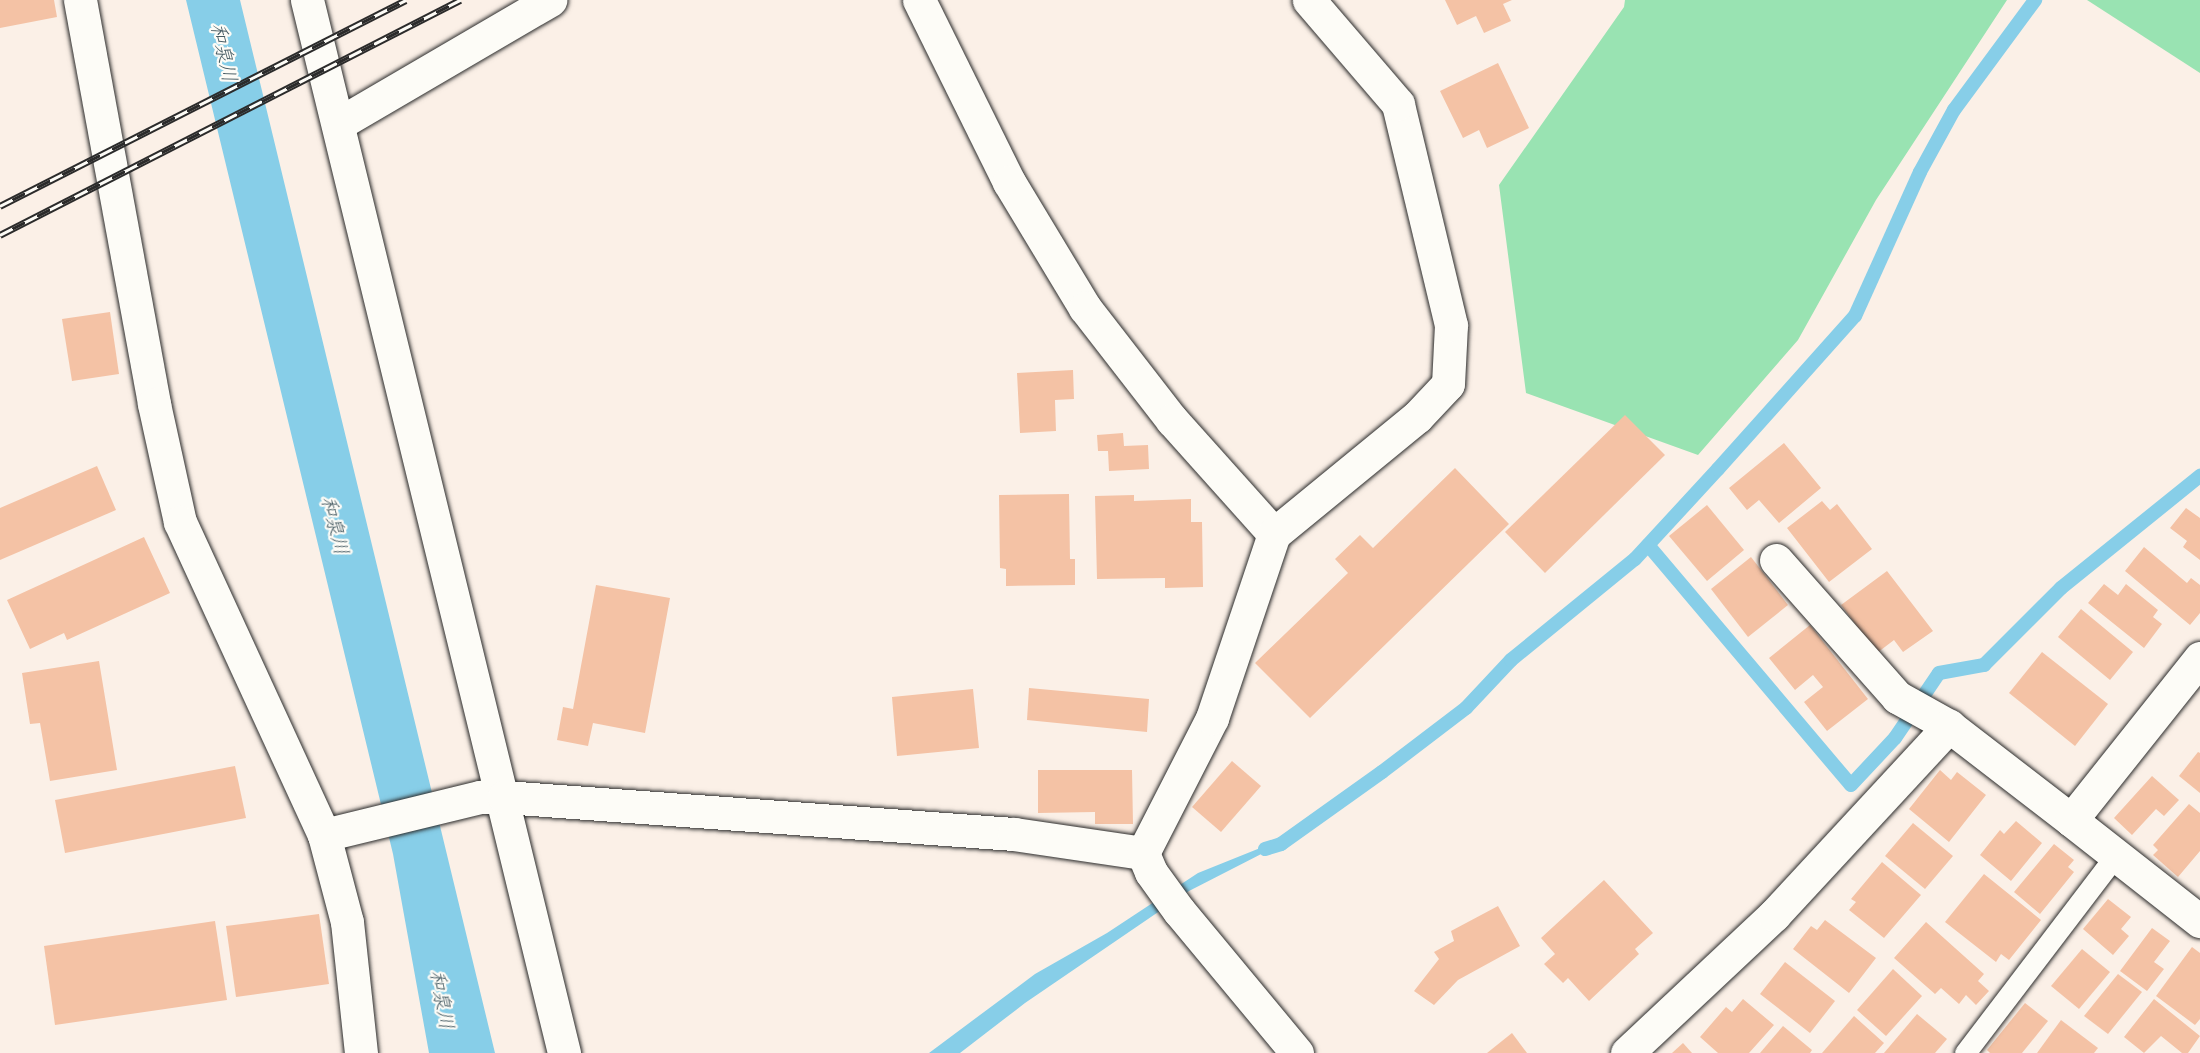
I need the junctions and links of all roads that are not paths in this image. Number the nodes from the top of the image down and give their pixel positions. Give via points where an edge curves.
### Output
1 (80, 0) edge
2 (308, 0) edge
3 (550, 0) edge
4 (919, 0) edge
5 (1309, 0) edge
6 (338, 124) junction
7 (1274, 534) junction
8 (1776, 560) dead end
9 (2200, 658) edge
10 (1949, 726) junction
11 (504, 797) junction
12 (2071, 820) junction
13 (324, 835) junction
14 (2115, 856) junction
15 (1147, 863) junction
16 (2200, 921) edge
17 (361, 1053) edge
18 (564, 1053) edge
19 (1297, 1053) edge
20 (1627, 1053) edge
21 (1965, 1053) edge

1 - 13 street via 152,393 180,522
2 - 6 street
3 - 6 street
4 - 7 street via 1009,182 1085,308 1172,420
5 - 7 street via 1398,104 1451,324 1448,384 1417,417
6 - 11 street
7 - 15 street via 1212,718
8 - 10 street via 1897,698
9 - 12 street
10 - 12 street
10 - 20 street via 1774,915
11 - 13 street via 469,800
11 - 15 street via 1014,834
11 - 18 street
12 - 14 street
13 - 17 street via 347,922
14 - 16 street
14 - 21 lane
15 - 19 street via 1179,911

